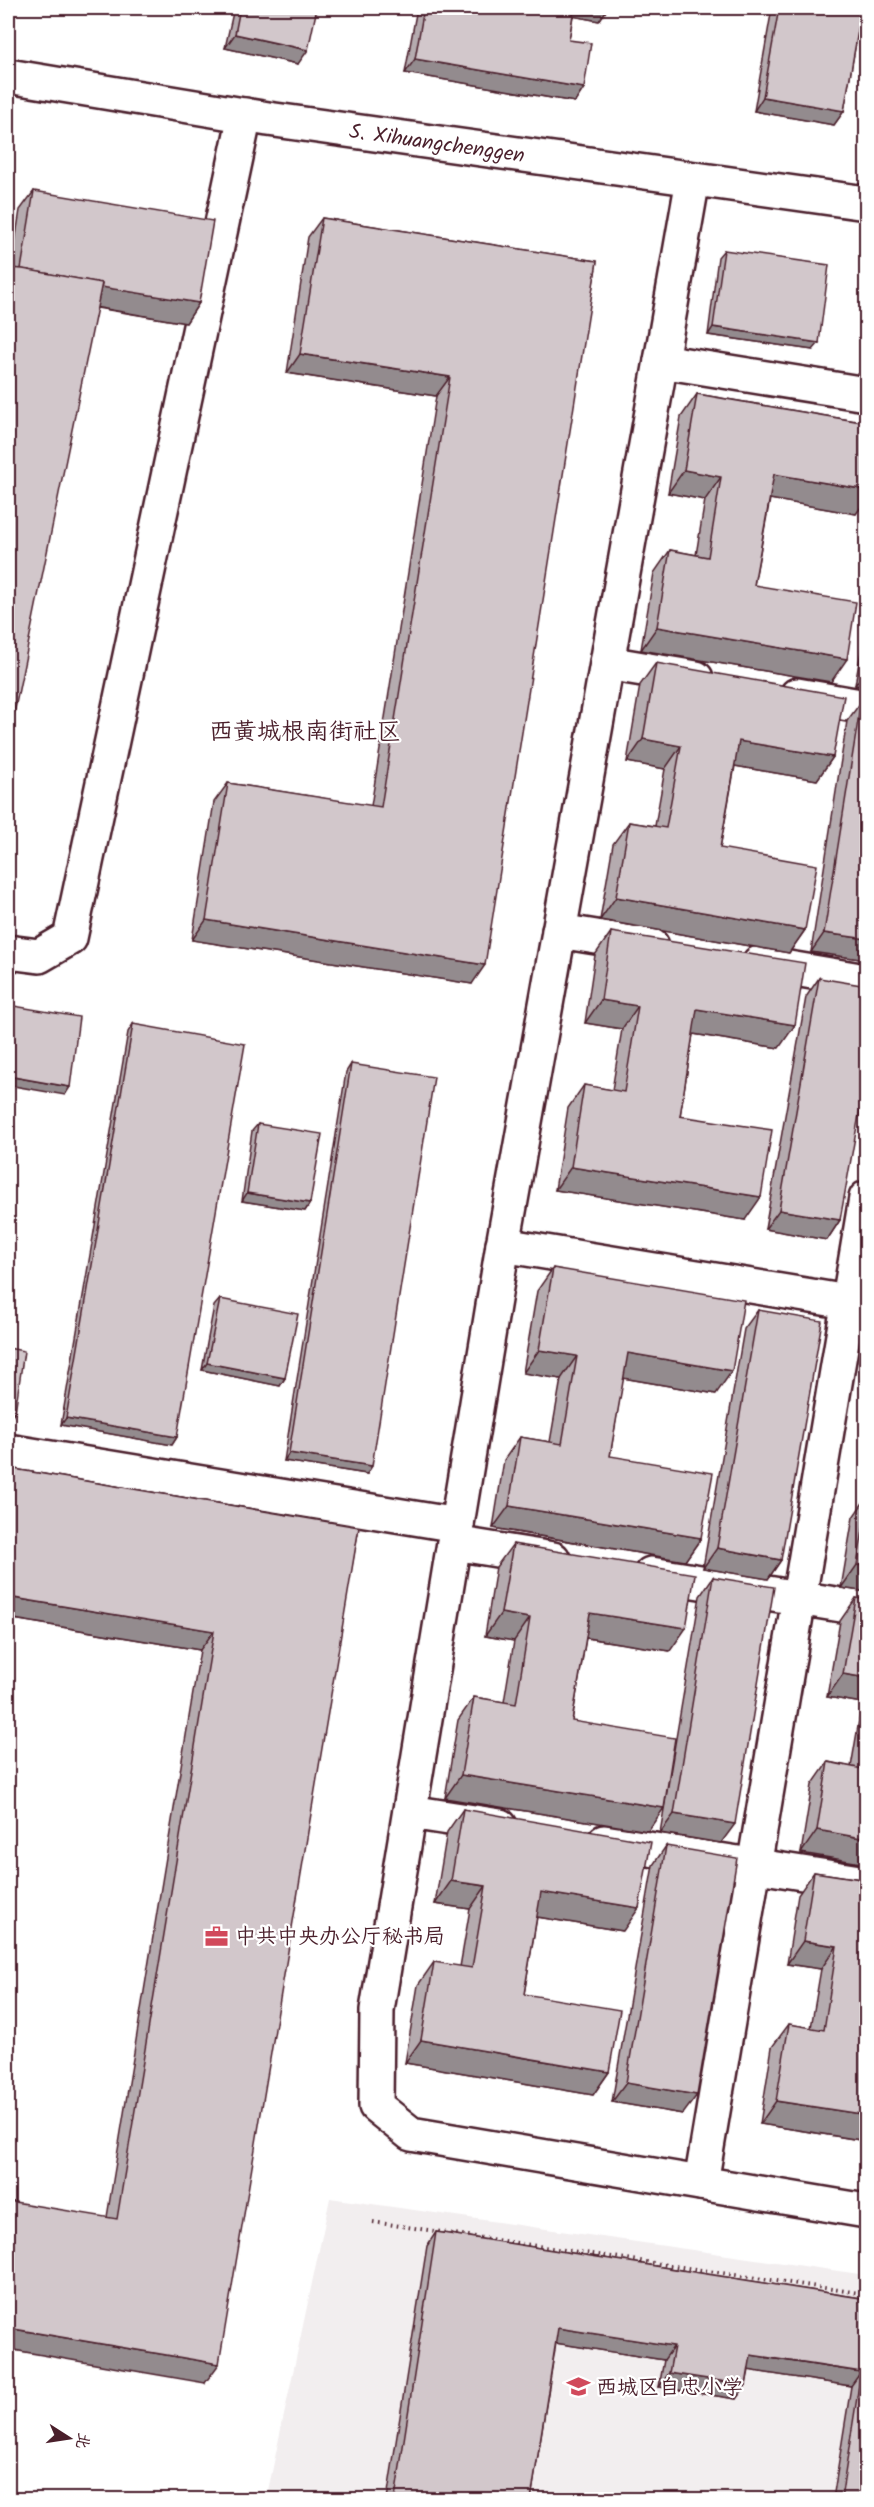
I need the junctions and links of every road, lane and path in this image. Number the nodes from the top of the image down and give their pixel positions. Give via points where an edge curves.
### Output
1 (8, 76) edge
2 (245, 115) junction
3 (693, 179) junction
4 (867, 203) edge
5 (661, 361) junction
6 (867, 394) edge
7 (607, 663) junction
8 (725, 683) edge
9 (772, 691) edge
10 (867, 707) edge
11 (559, 931) junction
12 (677, 950) edge
13 (8, 952) edge
14 (724, 958) edge
15 (867, 981) edge
16 (867, 1198) edge
17 (503, 1245) junction
18 (857, 1303) edge
19 (8, 1451) edge
20 (455, 1534) junction
21 (580, 1563) edge
22 (626, 1570) edge
23 (798, 1598) junction
24 (867, 1609) edge
25 (410, 1812) junction
26 (524, 1830) edge
27 (570, 1837) edge
28 (754, 1866) junction
29 (867, 1883) edge
30 (701, 2183) junction
31 (867, 2211) edge
32 (373, 2222) dead end
33 (867, 2294) edge

1 - 2 street, S. Xihuangchenggen
2 - 3 street, S. Xihuangchenggen
2 - 13 street via 70,938 39,956
3 - 4 street, S. Xihuangchenggen
3 - 5 street
5 - 6 street
5 - 7 street
7 - 8 street
7 - 11 street
9 - 10 street
11 - 12 street
11 - 17 street
14 - 15 street
16 - 18 street
17 - 18 street
17 - 20 street
18 - 23 street
19 - 20 street
20 - 21 street
20 - 25 street
22 - 23 street
23 - 24 street
23 - 28 street
25 - 26 street
25 - 30 street via 377,2010 376,2106 411,2134
27 - 28 street
28 - 29 street
28 - 30 street
30 - 31 street
32 - 33 path

